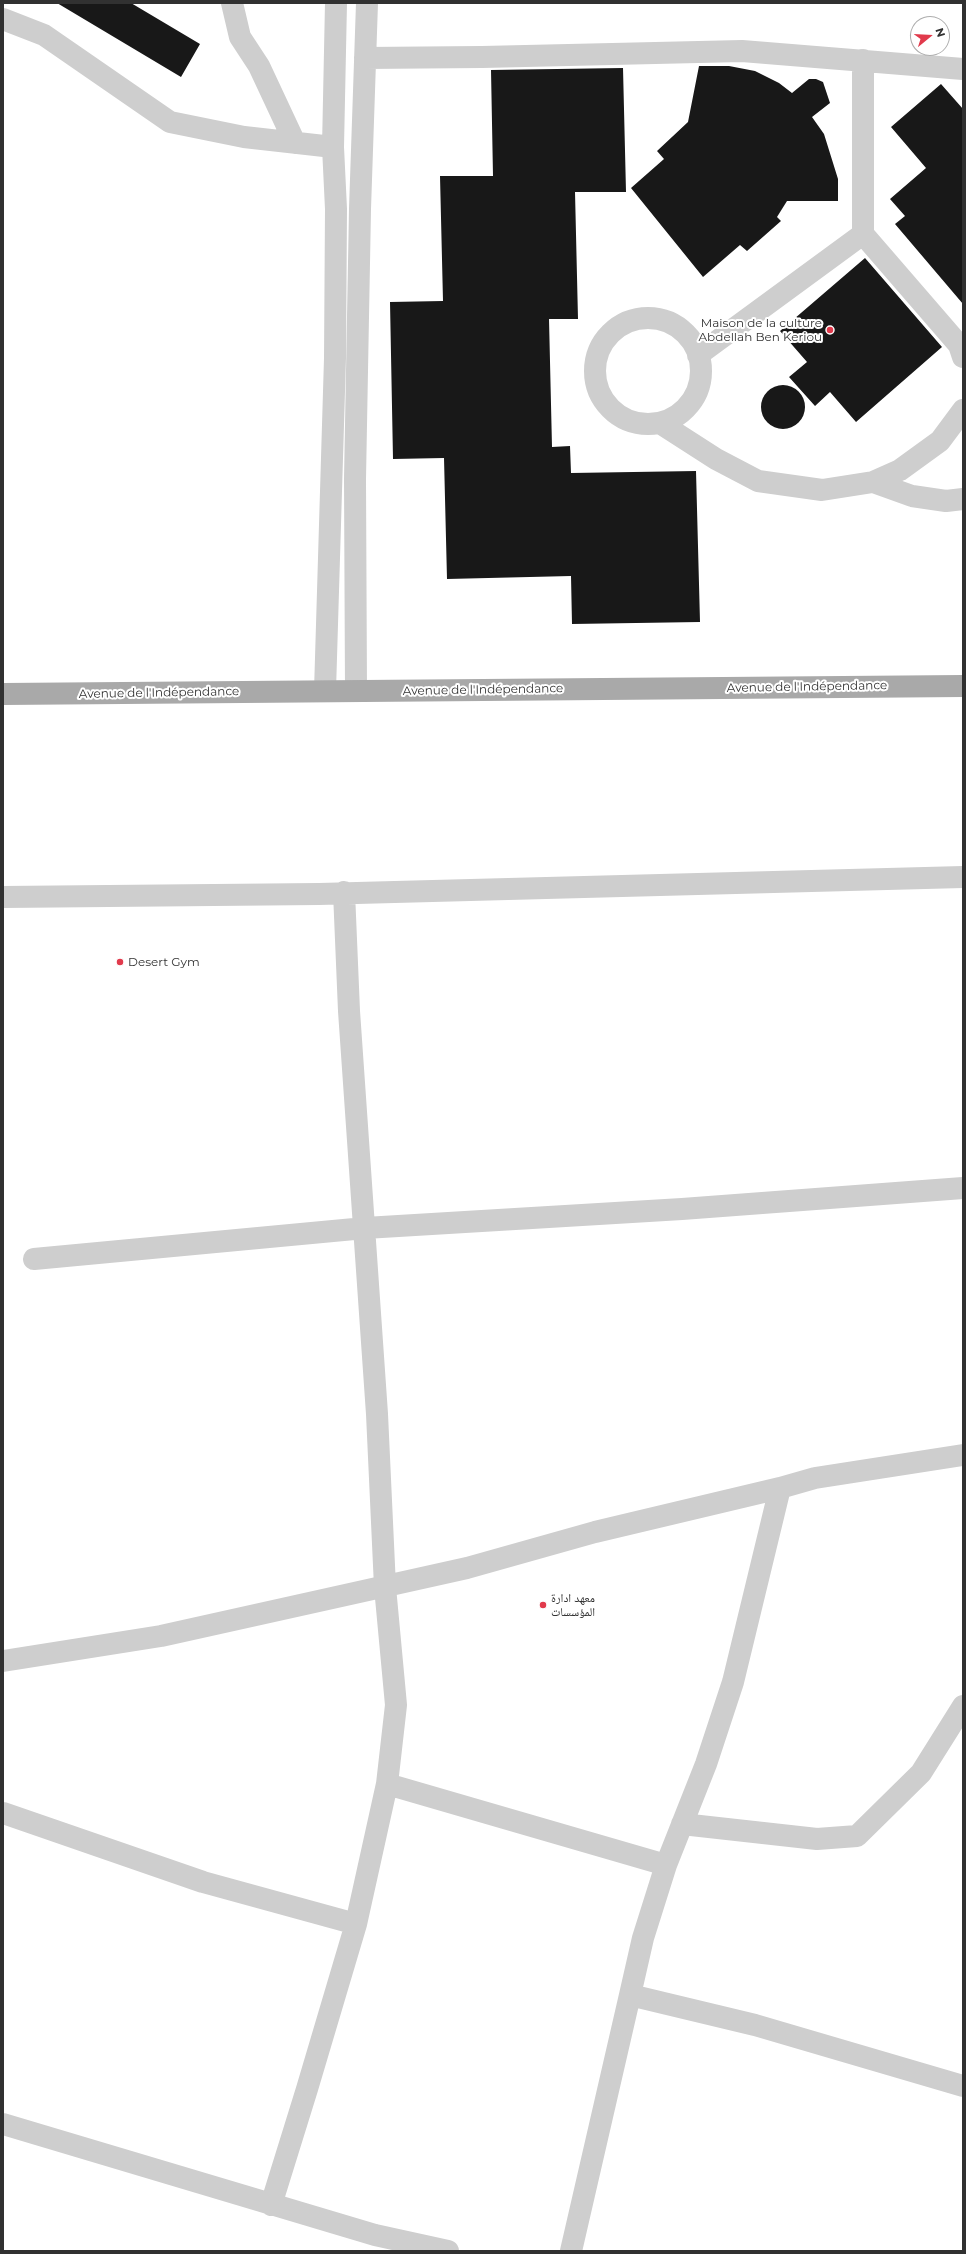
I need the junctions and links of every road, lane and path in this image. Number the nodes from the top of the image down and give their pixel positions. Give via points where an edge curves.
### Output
1 (232, 3) edge
2 (336, 3) edge
3 (367, 3) edge
4 (3, 19) edge
5 (365, 58) junction
6 (863, 60) junction
7 (963, 68) edge
8 (295, 143) junction
9 (333, 147) junction
10 (863, 234) junction
11 (698, 355) junction
12 (963, 357) edge
13 (963, 410) edge
14 (660, 423) junction
15 (873, 482) junction
16 (963, 499) edge
17 (963, 686) edge
18 (325, 691) junction
19 (356, 691) junction
20 (3, 694) edge
21 (963, 878) edge
22 (344, 892) junction
23 (3, 897) edge
24 (963, 1188) edge
25 (365, 1228) junction
26 (34, 1259) dead end
27 (963, 1455) edge
28 (780, 1488) junction
29 (385, 1587) junction
30 (3, 1661) edge
31 (963, 1706) edge
32 (387, 1784) junction
33 (3, 1814) edge
34 (682, 1824) junction
35 (666, 1865) junction
36 (356, 1924) junction
37 (630, 1995) junction
38 (963, 2086) edge
39 (3, 2124) edge
40 (271, 2205) junction
41 (448, 2251) edge
42 (571, 2251) edge

1 - 8 street via 240,37 259,66
2 - 9 street
3 - 5 street
4 - 8 street via 44,35 170,122 244,137
5 - 6 street via 482,58 742,51
5 - 19 street via 355,479
6 - 7 street
6 - 10 street
8 - 9 street
9 - 18 street via 336,209 336,358
10 - 11 street
10 - 12 street via 959,345
11 - 14 street via 701,372 698,390 689,405 676,417
11 - 14 street via 690,339 677,327 661,320 644,318 627,323 612,332 602,346 596,362 595,379 601,396 611,410 626,420 642,424
13 - 15 street via 940,441 900,470
14 - 15 street via 716,459 758,481 822,490
15 - 16 street via 912,496 946,501
17 - 19 main road, Avenue de l'Indépendance
18 - 19 main road, Avenue de l'Indépendance
18 - 20 main road, Avenue de l'Indépendance
21 - 22 street
22 - 23 street
22 - 25 street via 348,1011
24 - 25 street via 682,1209
25 - 26 street
25 - 29 street
27 - 28 street via 815,1478
28 - 29 street via 595,1532 467,1568
28 - 34 street via 733,1682 706,1764
29 - 30 street via 161,1636
29 - 32 street via 396,1705
31 - 34 street via 921,1773 857,1836 817,1839
32 - 35 street
32 - 36 street
33 - 36 street via 203,1882
34 - 35 street
35 - 37 street via 643,1938
36 - 40 street
37 - 38 street via 754,2025
37 - 42 street
39 - 40 street
40 - 41 street

